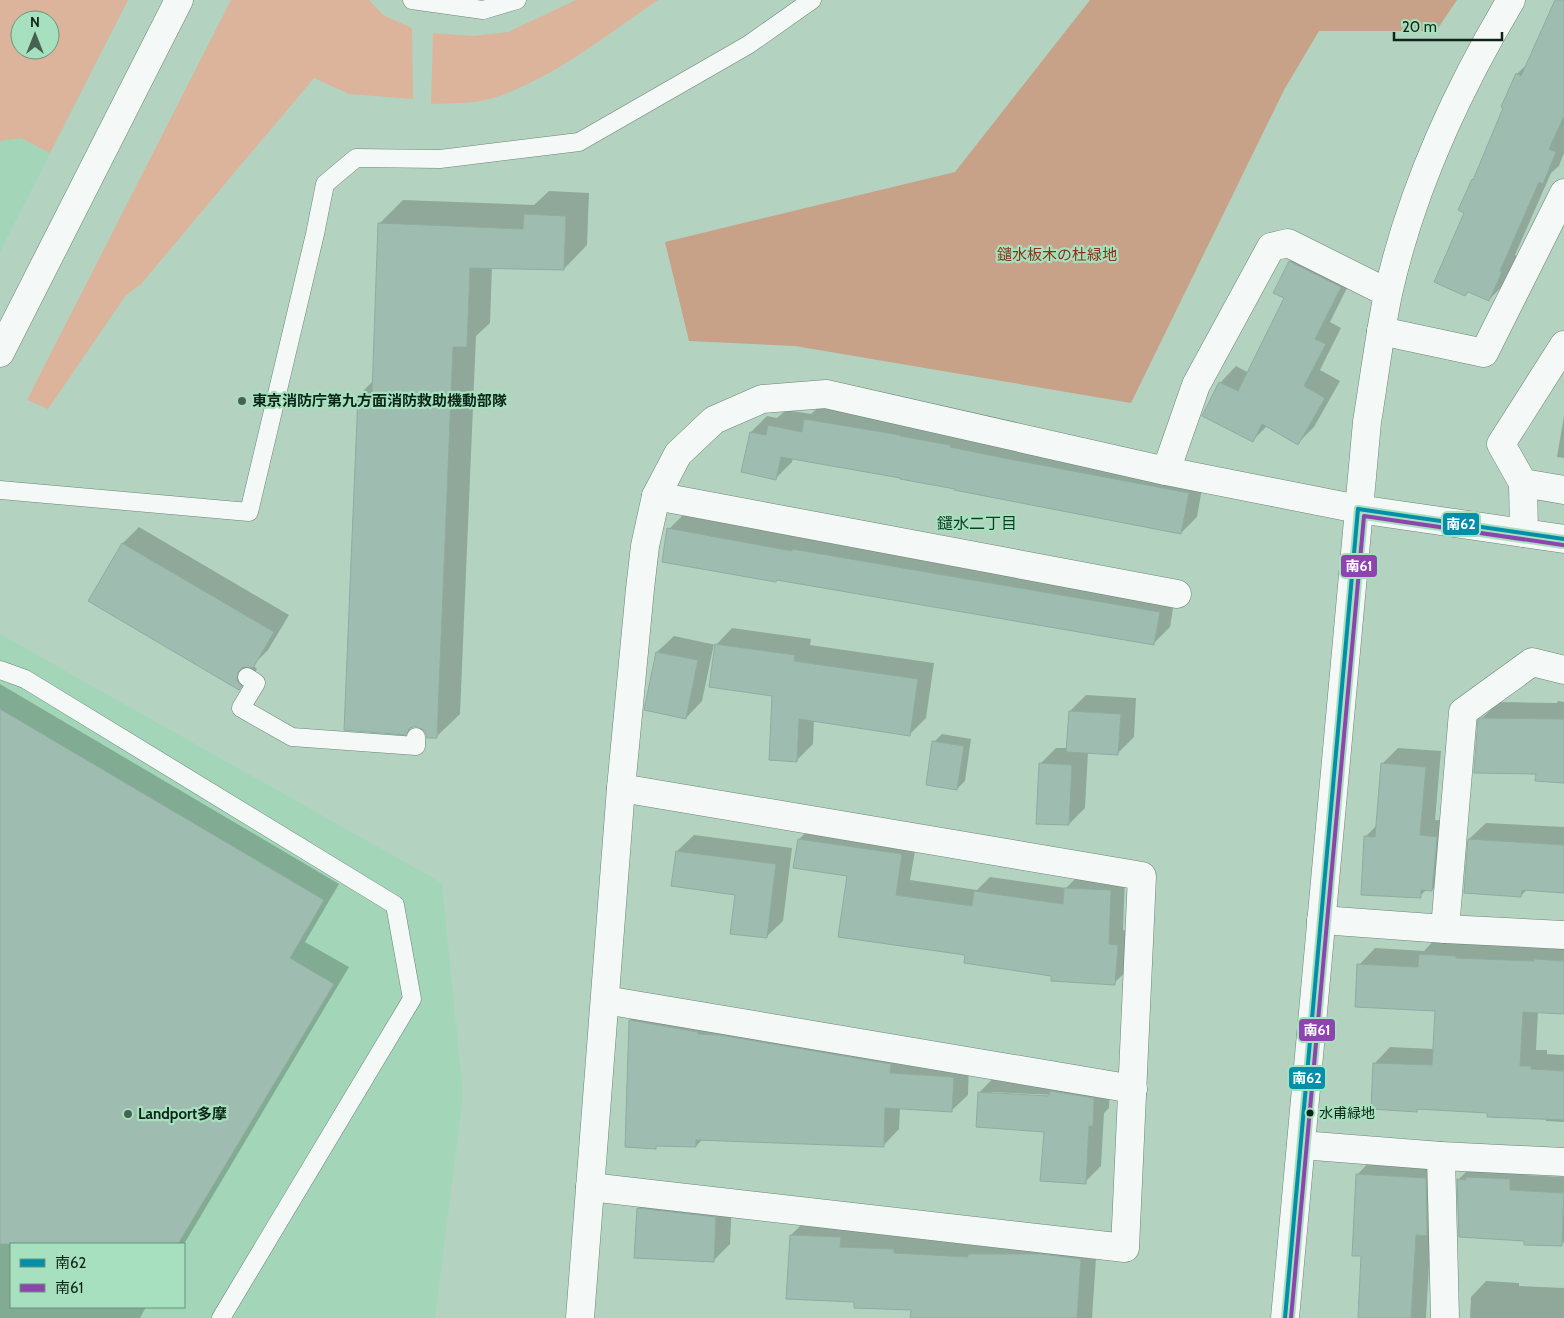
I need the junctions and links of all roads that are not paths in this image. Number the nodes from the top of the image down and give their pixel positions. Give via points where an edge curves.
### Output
1 (179, 0) edge
2 (412, 0) edge
3 (517, 0) edge
4 (812, 0) edge
5 (1511, 0) edge
6 (1564, 193) edge
7 (1388, 294) junction
8 (1381, 331) junction
9 (1564, 346) edge
10 (0, 353) edge
11 (1166, 471) junction
12 (1523, 483) junction
13 (0, 490) edge
14 (1564, 490) edge
15 (656, 496) junction
16 (1358, 510) junction
17 (1524, 533) junction
18 (1564, 539) edge
19 (1177, 594) dead end
20 (0, 670) edge
21 (1564, 670) edge
22 (247, 677) dead end
23 (416, 737) dead end
24 (621, 788) junction
25 (1321, 920) junction
26 (1445, 929) junction
27 (1564, 935) edge
28 (605, 1000) junction
29 (1133, 1089) junction
30 (1301, 1145) junction
31 (1441, 1156) junction
32 (1564, 1162) edge
33 (590, 1187) junction
34 (220, 1318) edge
35 (580, 1318) edge
36 (1285, 1318) edge
37 (1445, 1318) edge

1 - 10 street
2 - 3 lane via 483,10
4 - 13 lane via 748,45 579,142 440,159 356,158 325,184 249,512
5 - 7 street via 1458,96 1426,168
6 - 8 street via 1484,353
7 - 8 street
7 - 11 street via 1288,243 1271,247 1196,385
8 - 16 street
9 - 12 street via 1501,444
11 - 15 street via 826,394 762,399 714,420 678,454
11 - 16 street
12 - 14 street
12 - 17 street
15 - 19 street
15 - 24 street via 645,546
16 - 17 street
16 - 25 street
17 - 18 street
20 - 34 lane via 25,679 395,905 412,999
21 - 26 street via 1532,662 1463,712
22 - 23 lane via 256,683 241,708 292,737 416,746
24 - 28 street
24 - 29 street via 1142,876
25 - 26 street
25 - 30 street
26 - 27 street
28 - 29 street
28 - 33 street
29 - 33 street via 1125,1248
30 - 31 street
30 - 36 street
31 - 32 street
31 - 37 street
33 - 35 street

